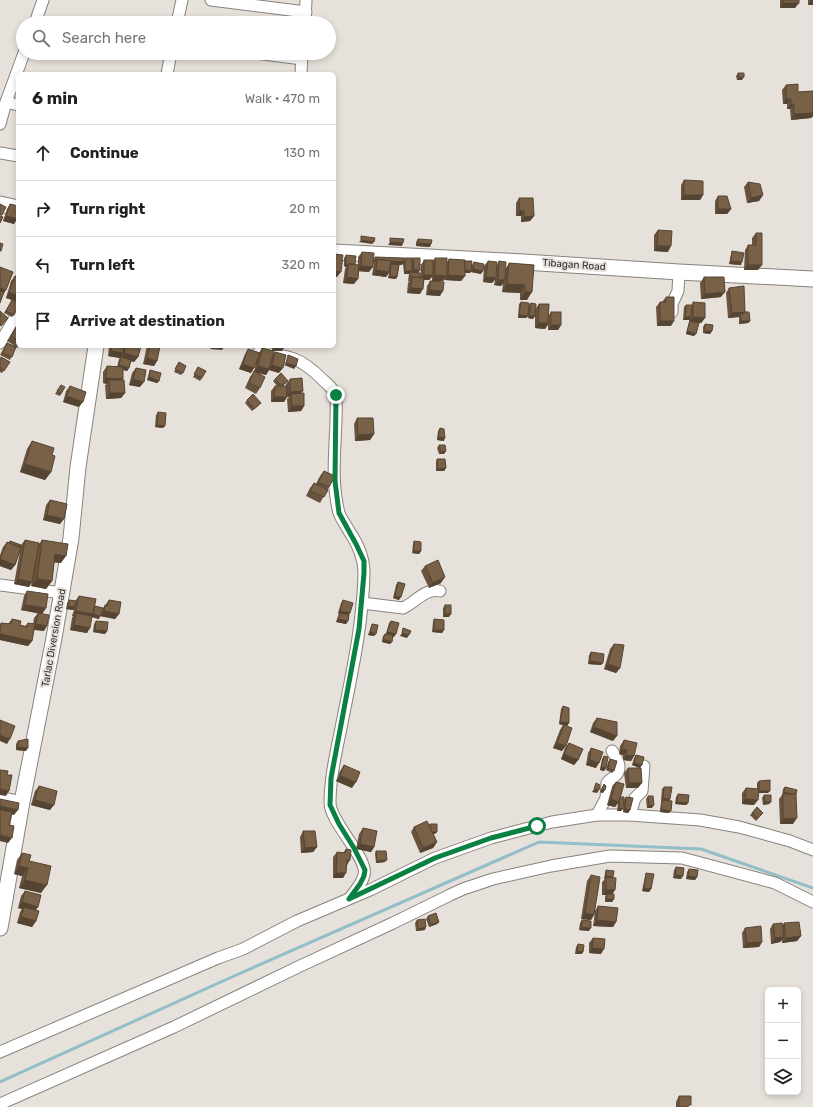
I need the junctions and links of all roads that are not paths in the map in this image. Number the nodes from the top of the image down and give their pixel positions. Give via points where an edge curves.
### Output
1 (43, 0) edge
2 (182, 0) edge
3 (211, 0) edge
4 (306, 0) edge
5 (37, 16) edge
6 (179, 16) edge
7 (300, 16) edge
8 (306, 16) edge
9 (21, 60) edge
10 (170, 60) edge
11 (302, 60) edge
12 (17, 72) edge
13 (167, 72) edge
14 (301, 72) edge
15 (16, 75) edge
16 (6, 102) junction
17 (16, 104) edge
18 (0, 124) edge
19 (0, 153) edge
20 (16, 156) edge
21 (0, 204) edge
22 (16, 208) edge
23 (336, 252) edge
24 (679, 272) junction
25 (813, 279) edge
26 (672, 314) edge
27 (16, 315) edge
28 (0, 343) edge
29 (96, 348) edge
30 (246, 352) edge
31 (0, 585) edge
32 (440, 591) dead end
33 (62, 594) junction
34 (362, 603) junction
35 (612, 751) dead end
36 (644, 766) edge
37 (0, 797) edge
38 (22, 802) junction
39 (597, 815) junction
40 (630, 815) junction
41 (813, 850) edge
42 (349, 899) junction
43 (813, 902) edge
44 (0, 928) edge
45 (0, 1052) edge
46 (0, 1104) edge

1 - 5 street
2 - 6 street
3 - 7 street
4 - 8 street
9 - 12 street
10 - 13 street
11 - 14 street
15 - 16 street
16 - 17 street
16 - 18 street
19 - 20 street
21 - 22 main road
23 - 24 main road, Tibagan Road
24 - 25 main road, Tibagan Road
24 - 26 street via 678,291 672,304
27 - 28 street
29 - 33 main road, Tarlac Diversion Road
30 - 34 street via 287,356 299,360 335,392 336,487 339,513 364,561
31 - 33 street
32 - 34 street via 426,592 403,608
33 - 38 main road, Tarlac Diversion Road
34 - 42 street via 352,672 331,778 330,805 365,870 360,884
35 - 39 street via 619,760 619,770 608,780 606,798
36 - 40 street via 642,791 635,798
37 - 38 street
38 - 44 main road, Tarlac Diversion Road
39 - 40 street
39 - 42 street via 552,822 491,838 435,858
40 - 41 street via 700,820 731,826
42 - 45 street via 297,921 243,949
43 - 46 street via 775,883 682,858 610,856 493,879 456,892 174,1027

